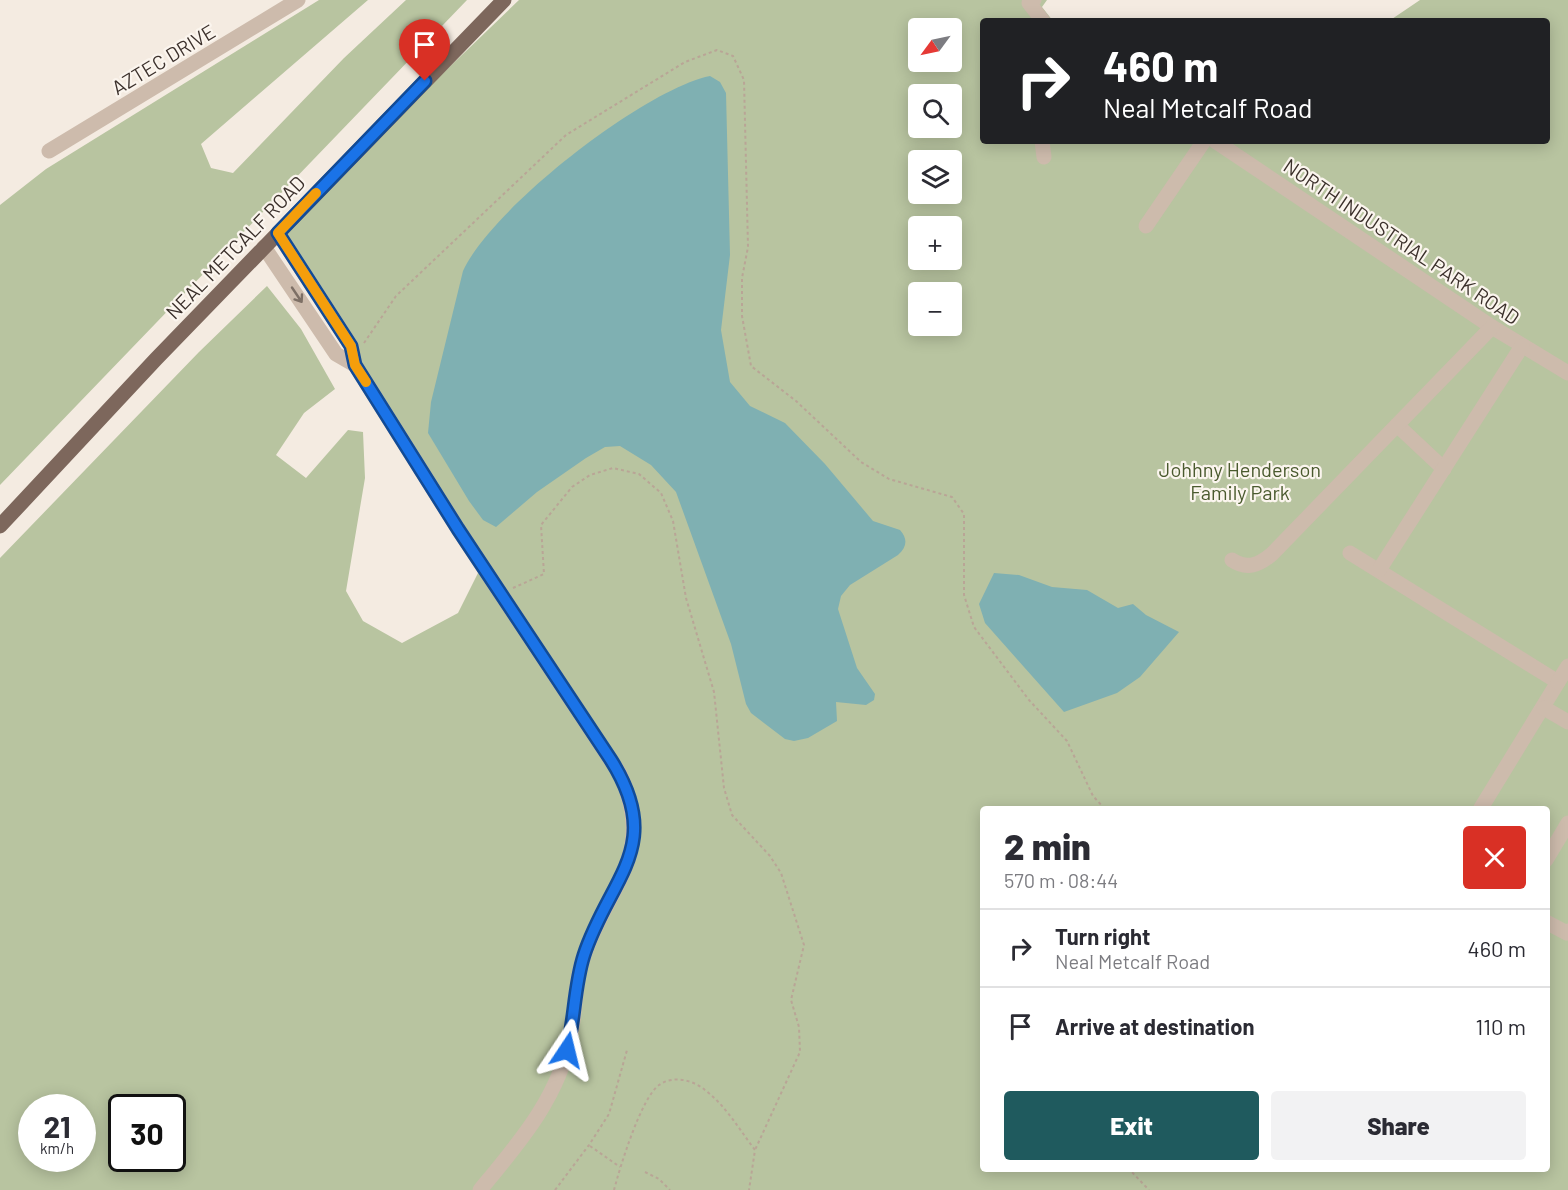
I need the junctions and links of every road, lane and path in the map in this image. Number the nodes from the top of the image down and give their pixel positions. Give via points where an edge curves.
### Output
1 (298, 0) edge
2 (504, 0) edge
3 (1031, 6) edge
4 (1041, 18) edge
5 (1042, 144) edge
6 (1202, 144) edge
7 (1219, 144) edge
8 (49, 151) dead end
9 (1044, 157) dead end
10 (1146, 226) dead end
11 (278, 233) junction
12 (264, 247) junction
13 (1492, 327) junction
14 (1522, 346) junction
15 (355, 365) junction
16 (1568, 373) edge
17 (1397, 425) junction
18 (1444, 469) junction
19 (0, 526) edge
20 (1350, 553) dead end
21 (1232, 560) dead end
22 (1379, 570) junction
23 (502, 594) junction
24 (1568, 666) edge
25 (1558, 682) junction
26 (1544, 708) junction
27 (1568, 722) edge
28 (1102, 806) edge
29 (1482, 806) edge
30 (1568, 823) edge
31 (1550, 853) edge
32 (1550, 924) edge
33 (1568, 933) edge
34 (627, 1050) dead end
35 (590, 1145) junction
36 (755, 1150) junction
37 (620, 1167) junction
38 (645, 1172) dead end
39 (1132, 1172) edge
40 (480, 1190) edge
41 (555, 1190) edge
42 (614, 1190) edge
43 (670, 1190) edge
44 (749, 1190) edge
45 (1149, 1190) edge

1 - 8 street, AZTEC DRIVE
2 - 11 main road, NEAL METCALF ROAD
3 - 4 street
5 - 9 street
6 - 10 street
7 - 13 street, NORTH INDUSTRIAL PARK ROAD
11 - 12 main road, NEAL METCALF ROAD
11 - 15 street via 351,346
12 -> 15 street via 336,354
12 - 19 main road, NEAL METCALF ROAD
13 - 14 street, NORTH INDUSTRIAL PARK ROAD
13 - 17 street
14 - 16 street, NORTH INDUSTRIAL PARK ROAD
14 - 18 street
15 - 23 street
15 - 28 path via 368,334 396,296 566,135 685,62 717,50 733,56 744,80 748,247 742,278 742,316 751,366 796,400 861,462 889,479 952,497 964,514 964,595 974,627 1029,700 1067,741 1092,796
17 - 18 street
17 - 21 street via 1272,554 1251,566
18 - 22 street
20 - 22 street
22 - 25 street
23 - 36 path via 544,574 541,525 572,488 590,475 613,468 639,474 661,493 673,521 686,598 714,692 724,788 732,815 781,873 804,945 791,1000 799,1027 800,1052
23 - 40 street via 620,774 631,803 634,835 621,881 585,952 571,1034 551,1095
24 - 25 street
25 - 26 street
26 - 27 street
26 - 29 street
30 - 31 street
32 - 33 street
34 - 35 path via 609,1114
35 - 37 path
35 - 41 path
36 - 37 path via 722,1105 704,1088 675,1079 658,1085 644,1105
36 - 44 path
37 - 42 path
38 - 43 path
39 - 45 path

